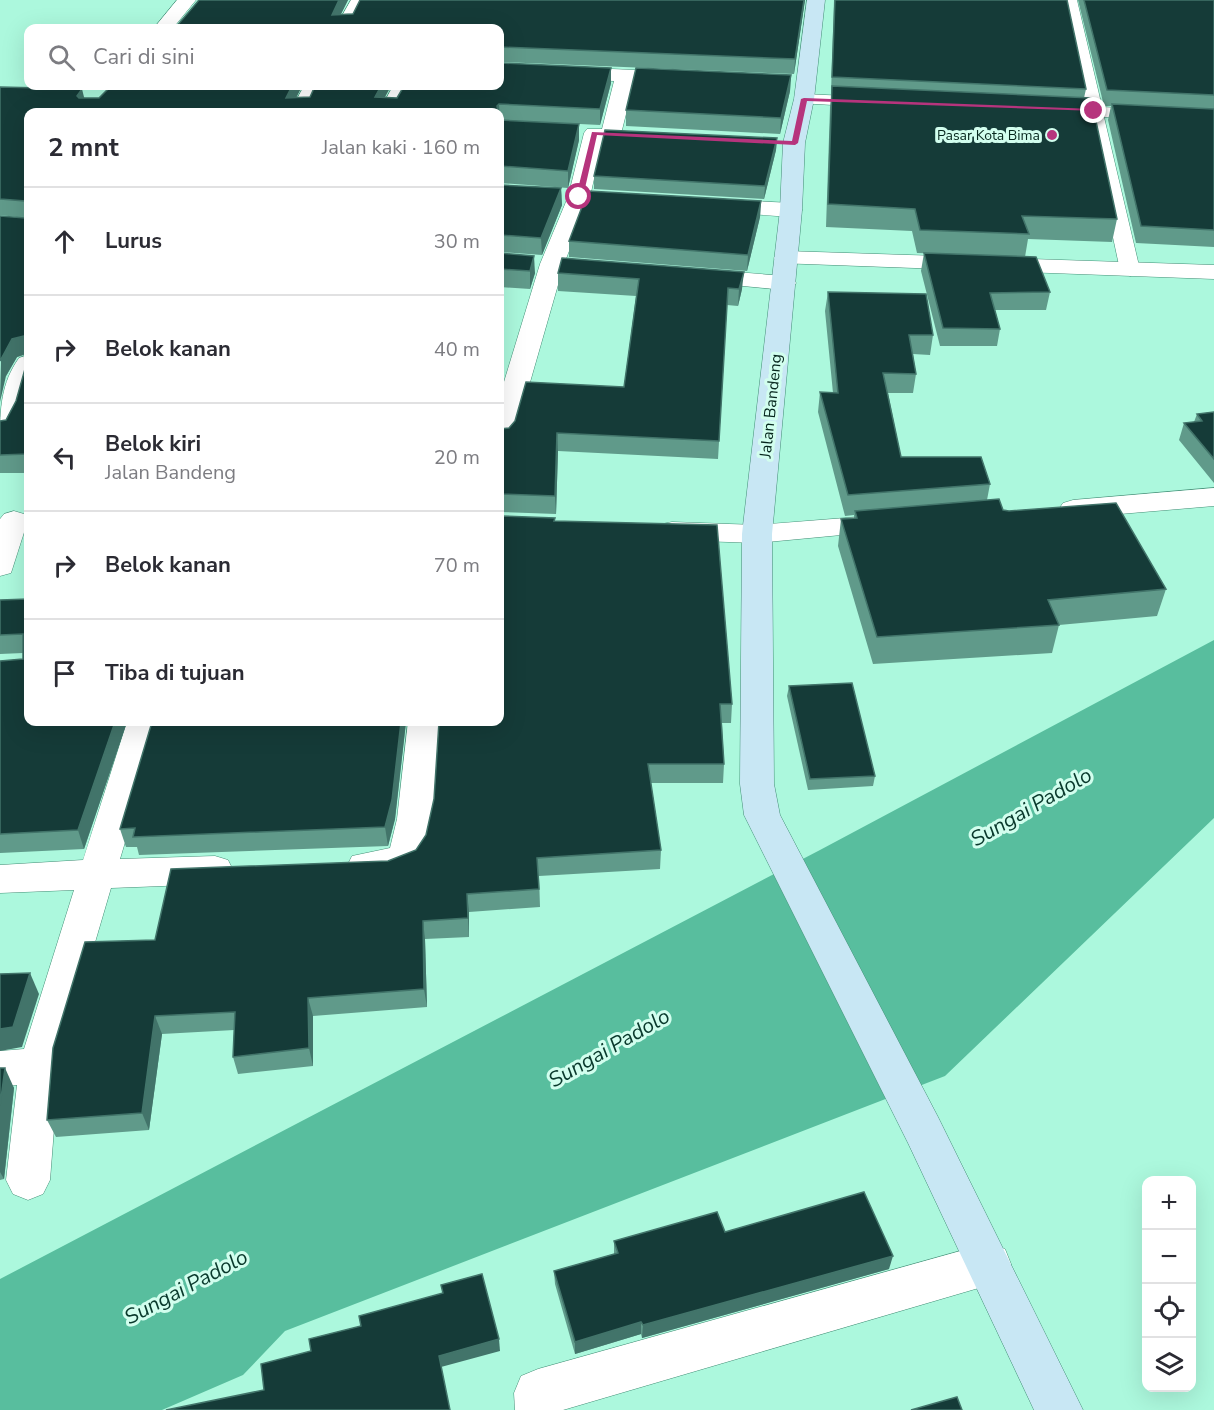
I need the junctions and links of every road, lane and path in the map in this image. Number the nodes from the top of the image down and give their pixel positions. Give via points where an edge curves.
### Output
1 (187, 0) edge
2 (360, 0) edge
3 (816, 0) edge
4 (1070, 0) edge
5 (166, 24) edge
6 (347, 24) edge
7 (504, 70) edge
8 (625, 76) junction
9 (696, 79) edge
10 (800, 89) junction
11 (312, 90) edge
12 (401, 90) edge
13 (885, 103) edge
14 (302, 108) edge
15 (391, 108) edge
16 (1036, 108) edge
17 (1094, 111) junction
18 (1214, 118) edge
19 (570, 132) edge
20 (603, 133) junction
21 (634, 135) edge
22 (568, 197) junction
23 (603, 199) edge
24 (697, 204) edge
25 (791, 210) junction
26 (1130, 270) junction
27 (785, 271) junction
28 (1214, 272) edge
29 (680, 275) edge
30 (24, 373) edge
31 (504, 425) edge
32 (0, 431) edge
33 (1214, 497) edge
34 (1050, 510) edge
35 (14, 520) edge
36 (910, 522) edge
37 (640, 530) edge
38 (757, 534) junction
39 (0, 566) edge
40 (143, 726) edge
41 (424, 726) edge
42 (332, 867) edge
43 (250, 869) edge
44 (97, 874) junction
45 (0, 879) edge
46 (39, 1065) junction
47 (0, 1069) edge
48 (28, 1180) dead end
49 (989, 1264) junction
50 (539, 1410) edge
51 (1059, 1410) edge

1 - 5 street
2 - 6 street
3 - 10 street, Jalan Bandeng
4 - 17 lane
7 - 8 street
8 - 9 street
8 - 20 street
10 - 13 lane
10 - 25 street, Jalan Bandeng via 783,142
11 - 14 street
12 - 15 street
16 - 17 lane
17 - 18 lane
17 - 26 lane
19 - 20 street
20 - 21 street
20 - 22 street
22 - 23 street
22 - 31 street via 553,264
24 - 25 street
25 - 27 street, Jalan Bandeng
26 - 27 street
26 - 28 street
27 - 29 street
27 - 38 street, Jalan Bandeng
30 - 32 street
33 - 34 street
35 - 39 street
36 - 38 street
37 - 38 street
38 - 49 street, Jalan Bandeng via 757,784 762,815
40 - 44 street
41 - 42 street via 415,819 406,856 390,863
43 - 44 street
44 - 45 street
44 - 46 street
46 - 47 street
46 - 48 street
49 - 50 street via 538,1393
49 - 51 street, Jalan Bandeng

